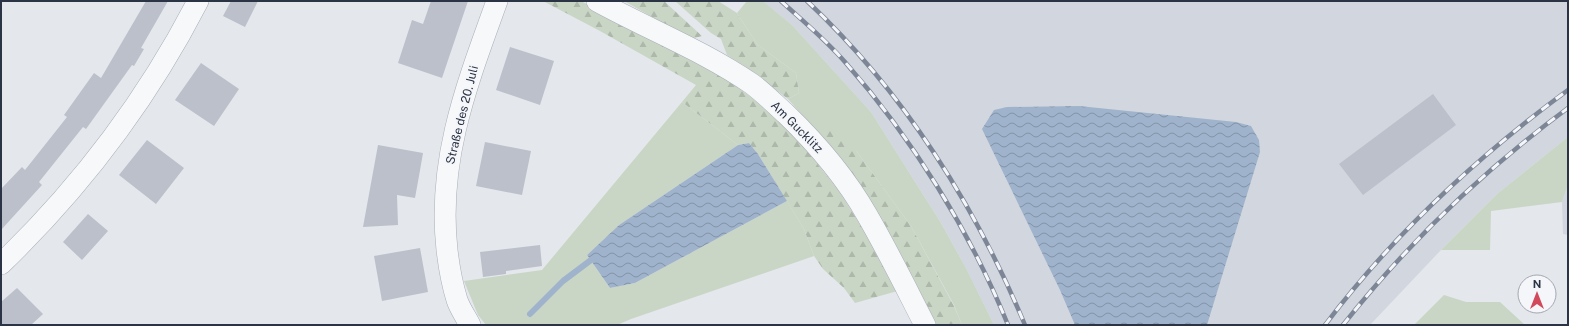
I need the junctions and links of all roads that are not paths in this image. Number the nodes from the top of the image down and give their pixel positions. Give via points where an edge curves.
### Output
1 (198, 1) edge
2 (497, 1) edge
3 (597, 1) edge
4 (1, 264) edge
5 (470, 325) edge
6 (925, 325) edge

1 - 4 street via 163,65 108,144 36,231
2 - 5 street, Straße des 20. Juli via 455,129 444,203 449,266 458,301
3 - 6 street, Am Gucklitz via 738,76 772,101 796,124 842,177 867,214

